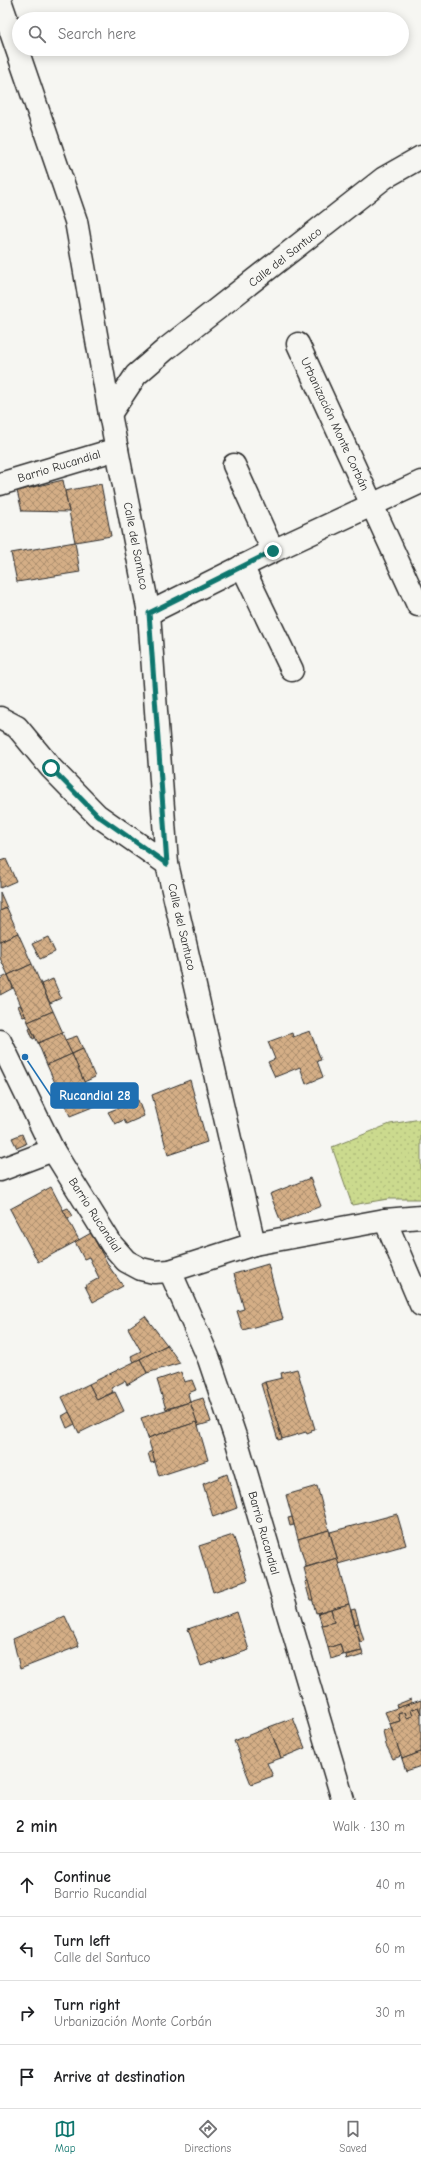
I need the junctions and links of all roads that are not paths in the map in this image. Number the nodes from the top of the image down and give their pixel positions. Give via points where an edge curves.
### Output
1 (0, 0) edge
2 (12, 35) edge
3 (19, 56) edge
4 (421, 157) edge
5 (298, 344) dead end
6 (110, 414) junction
7 (117, 448) junction
8 (234, 465) dead end
9 (421, 482) edge
10 (0, 484) edge
11 (372, 504) junction
12 (273, 551) junction
13 (242, 566) junction
14 (418, 605) dead end
15 (149, 613) junction
16 (292, 670) dead end
17 (0, 718) edge
18 (167, 864) junction
19 (0, 1041) edge
20 (53, 1150) junction
21 (0, 1170) edge
22 (421, 1217) edge
23 (385, 1220) junction
24 (254, 1244) junction
25 (170, 1271) junction
26 (421, 1305) edge
27 (342, 1800) edge

1 - 2 street
3 - 6 street via 76,221
4 - 6 street, Calle del Santuco via 384,178 166,349 136,375
5 - 11 street, Urbanización Monte Corbán
6 - 7 street, Calle del Santuco
7 - 10 street, Barrio Rucandial
7 - 15 street, Calle del Santuco
8 - 12 street
9 - 11 street, Urbanización Monte Corbán
11 - 12 street, Urbanización Monte Corbán
11 - 14 street, Urbanización Monte Corbán
12 - 13 street, Urbanización Monte Corbán
13 - 15 street, Urbanización Monte Corbán
13 - 16 street
15 - 18 street, Calle del Santuco
17 - 18 street via 17,727 51,768 97,815
18 - 24 street, Calle del Santuco
19 - 20 street, Barrio Rucandial
20 - 21 street
20 - 25 street, Barrio Rucandial via 112,1245 126,1261 154,1272
22 - 23 street, Barrio Rucandial
23 - 24 street, Barrio Rucandial
23 - 26 street
24 - 25 street, Barrio Rucandial
25 - 27 street, Barrio Rucandial via 209,1359 237,1442

